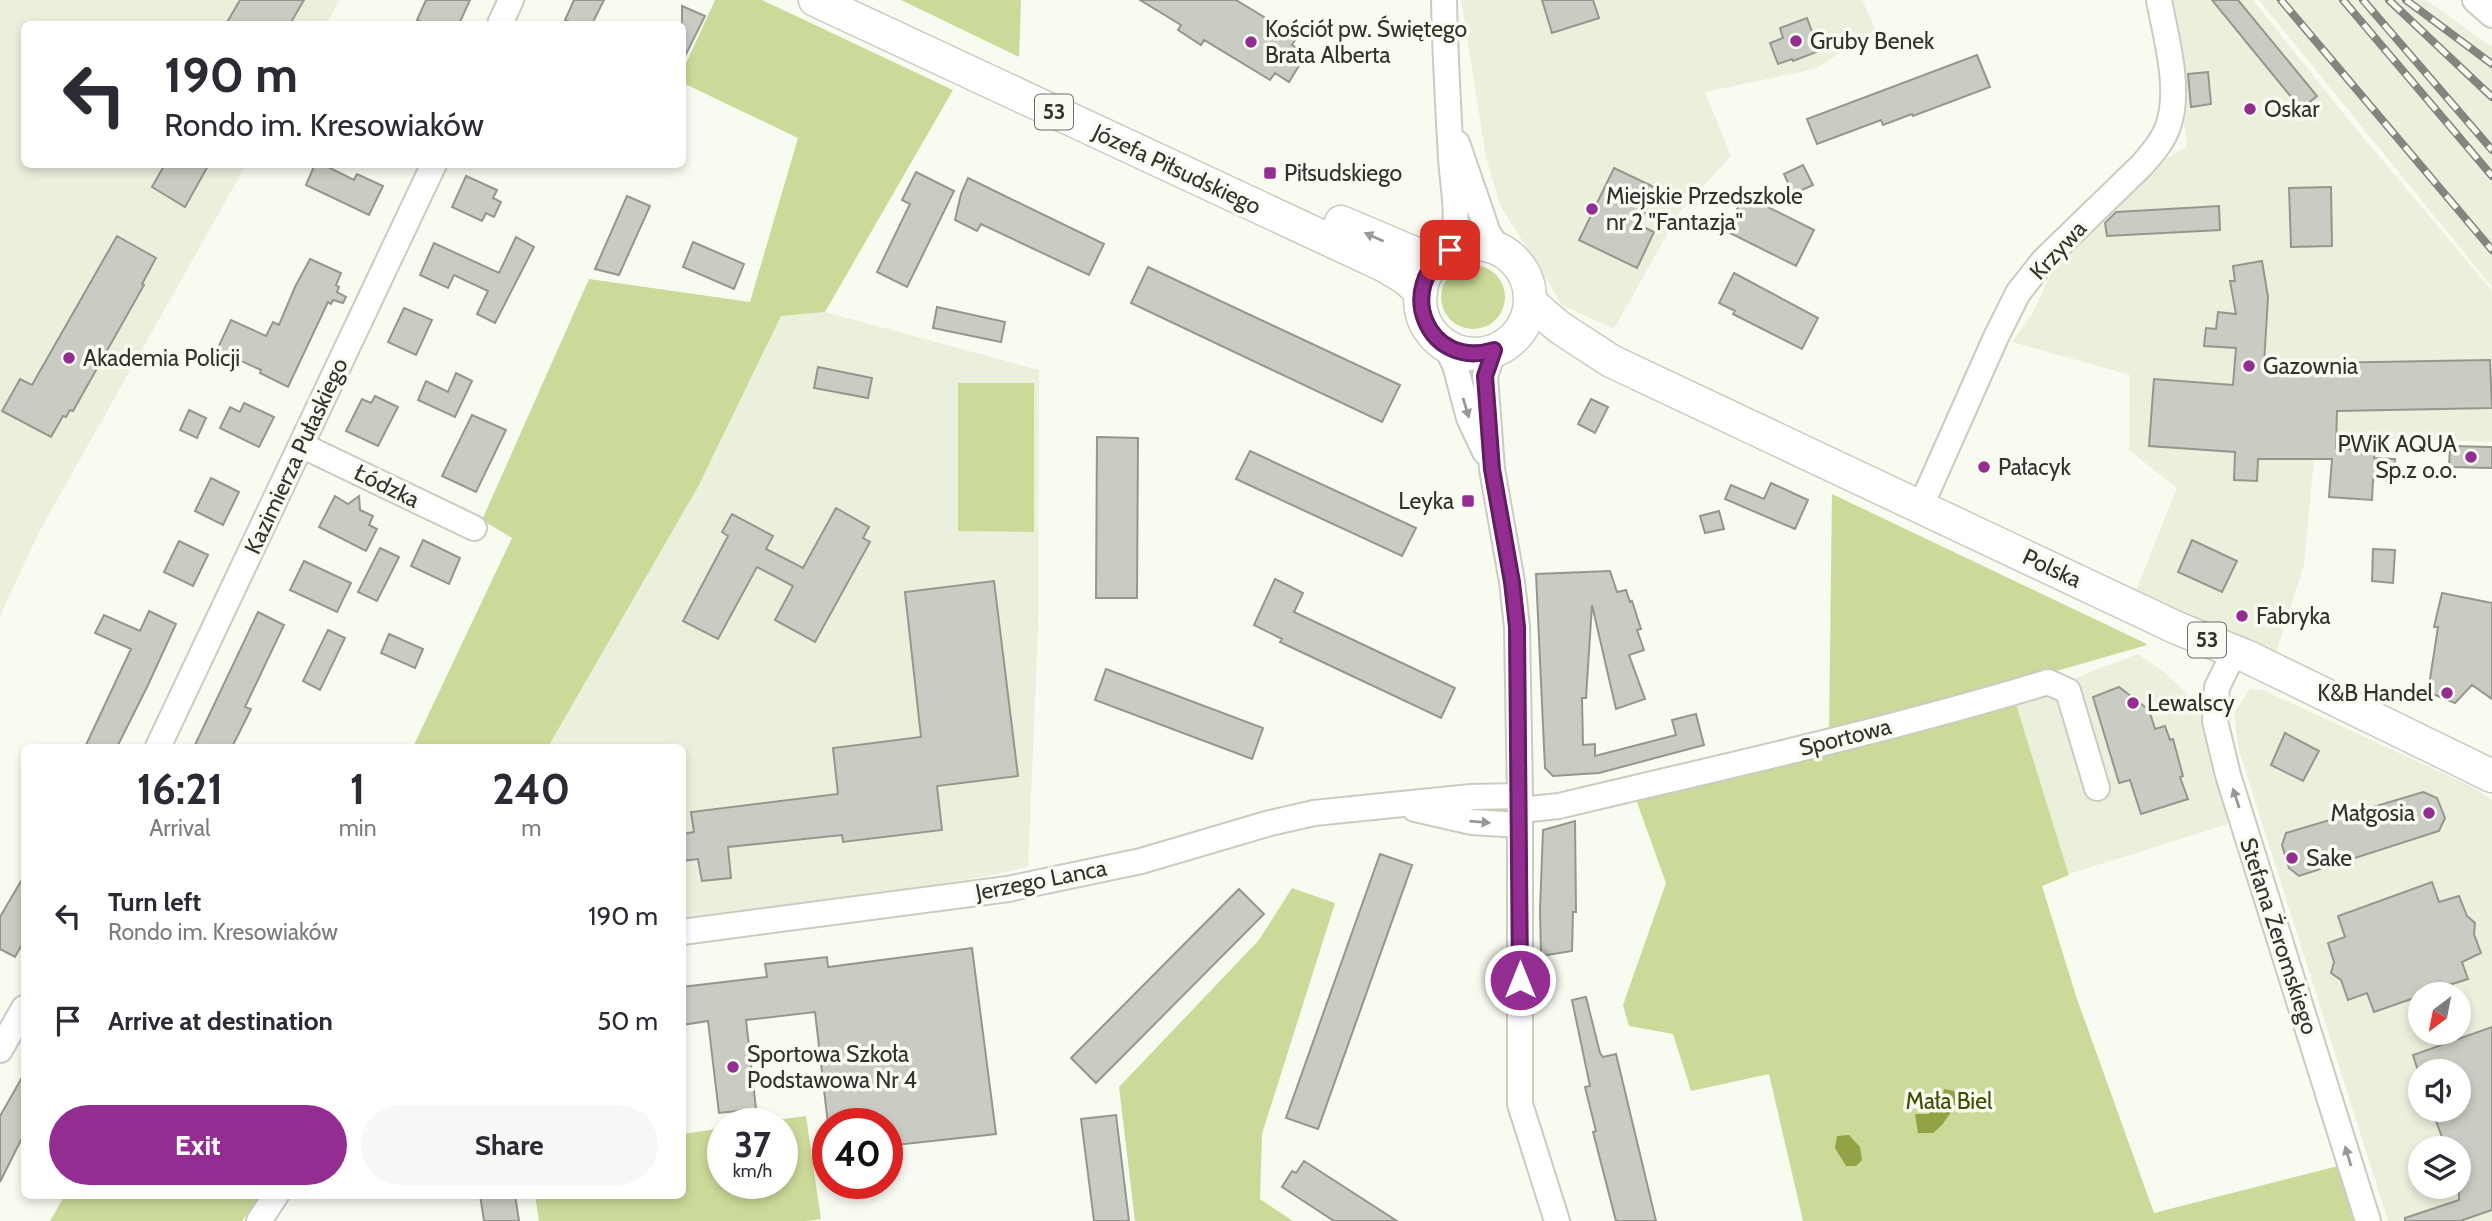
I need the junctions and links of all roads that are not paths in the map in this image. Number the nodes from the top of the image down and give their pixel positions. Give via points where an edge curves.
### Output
1 (511, 0) edge
2 (815, 0) edge
3 (864, 0) edge
4 (1444, 0) edge
5 (2159, 0) edge
6 (2475, 0) edge
7 (2492, 15) edge
8 (501, 21) edge
9 (1449, 123) junction
10 (432, 168) edge
11 (1499, 249) junction
12 (1444, 253) junction
13 (1421, 292) junction
14 (1530, 302) junction
15 (1505, 343) junction
16 (1445, 345) junction
17 (1611, 361) junction
18 (301, 445) junction
19 (1492, 469) junction
20 (1920, 508) junction
21 (474, 528) dead end
22 (2235, 651) junction
23 (160, 744) edge
24 (2492, 776) edge
25 (2097, 788) dead end
26 (1520, 810) junction
27 (686, 931) edge
28 (21, 1013) edge
29 (0, 1050) edge
30 (273, 1199) edge
31 (259, 1221) edge
32 (1557, 1221) edge
33 (2368, 1221) edge

1 - 8 street
2 - 13 main road, Józefa Piłsudskiego / 53 via 1385,266
12 -> 3 main road, Józefa Piłsudskiego / 53 via 1419,255 1384,241
4 - 9 street
5 - 20 street, Krzywa via 2173,84 2167,130 2142,165 2044,260 2018,293
6 - 7 street
9 - 11 street via 1488,233
9 - 12 street via 1457,219 1456,234
10 - 18 street, Kazimierza Pułaskiego
11 - 12 main road, 53 via 1474,244
11 - 14 main road via 1521,269
12 - 13 main road via 1423,279
13 - 16 main road via 1427,326
14 - 15 main road via 1523,326
14 - 17 main road, Polska / 53
15 - 16 main road, 53 via 1469,353
15 - 17 main road, Polska / 53
15 - 19 street via 1485,376
16 -> 19 street
17 - 20 main road, Polska / 53
18 - 21 street, Łódzka
18 - 23 street, Kazimierza Pułaskiego
19 - 26 street via 1517,627
20 - 22 main road, Polska / 53
22 - 24 main road, Polska / 53
33 -> 22 street, Stefana Żeromskiego via 2215,721 2217,687
25 - 26 street, Sportowa via 2068,691 2048,682 1849,736 1547,809
26 - 27 street, Jerzego Lanca via 1472,822 1394,805 1314,813 1141,861 1008,889
26 - 32 street via 1520,1104
28 - 29 street
30 - 31 street

